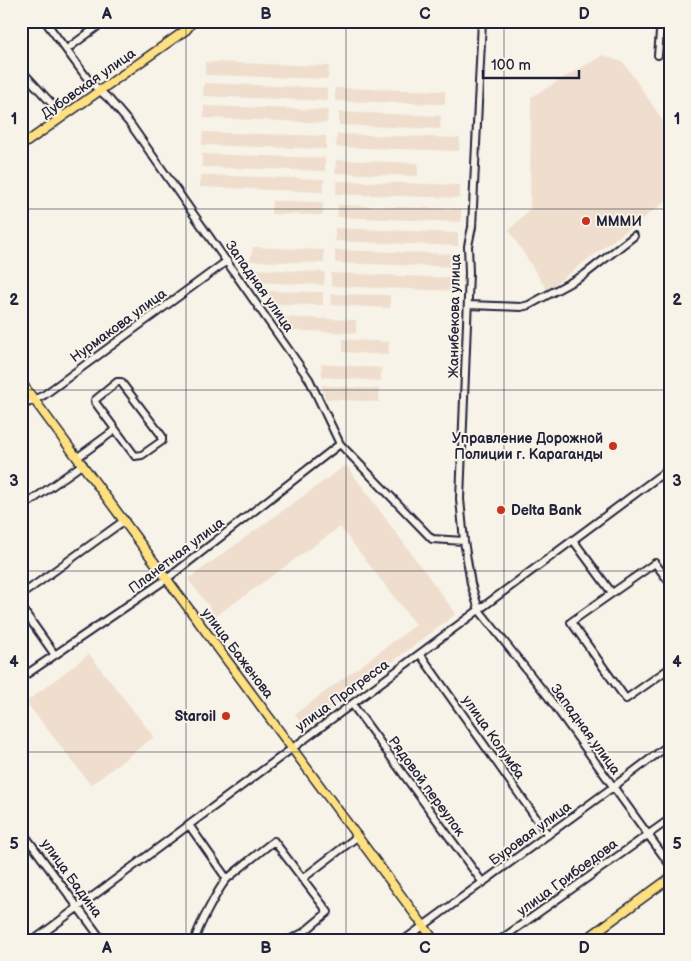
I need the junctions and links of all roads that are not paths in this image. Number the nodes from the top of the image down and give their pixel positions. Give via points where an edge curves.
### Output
1 (45, 21) edge
2 (105, 21) edge
3 (193, 21) edge
4 (482, 21) edge
5 (661, 21) edge
6 (67, 49) junction
7 (658, 55) dead end
8 (21, 70) edge
9 (100, 89) junction
10 (62, 116) junction
11 (21, 146) edge
12 (634, 236) dead end
13 (227, 261) junction
14 (468, 305) junction
15 (21, 382) edge
16 (34, 399) junction
17 (21, 406) edge
18 (115, 430) junction
19 (340, 444) junction
20 (80, 460) junction
21 (668, 472) edge
22 (21, 508) edge
23 (125, 520) junction
24 (573, 540) junction
25 (464, 541) junction
26 (168, 578) junction
27 (670, 583) edge
28 (612, 593) junction
29 (21, 596) edge
30 (21, 608) edge
31 (479, 610) junction
32 (420, 654) junction
33 (55, 655) junction
34 (669, 670) edge
35 (21, 678) edge
36 (352, 704) junction
37 (670, 744) edge
38 (292, 747) junction
39 (613, 787) junction
40 (670, 819) edge
41 (188, 825) junction
42 (21, 830) edge
43 (648, 834) junction
44 (548, 835) junction
45 (358, 836) junction
46 (670, 865) edge
47 (670, 878) edge
48 (228, 879) junction
49 (302, 879) junction
50 (483, 883) junction
51 (77, 907) junction
52 (423, 925) junction
53 (34, 940) edge
54 (102, 940) edge
55 (195, 940) edge
56 (289, 940) edge
57 (404, 940) edge
58 (434, 940) edge
59 (500, 940) edge
60 (585, 940) edge

1 - 6 street, Западная улица
2 - 6 street
3 - 9 main road, Дубовская улица via 186,30
4 - 14 street, Жанибекова улица via 472,227 468,246
5 - 7 street
6 - 9 street, Западная улица via 90,82
8 - 10 street
9 - 10 main road, Дубовская улица
9 - 13 street, Западная улица via 131,125
10 - 11 main road, Дубовская улица
12 - 14 street via 584,275 529,305
13 - 16 street, Нурмакова улица via 44,395
13 - 19 street, Западная улица via 309,379
14 - 25 street, Жанибекова улица via 460,498
15 - 16 main road, улица Баженова
16 - 17 street, Нурмакова улица
16 - 20 main road, улица Баженова
18 - 18 street via 137,457 163,438 120,381 95,401
18 - 20 street
19 - 25 street, Западная улица via 432,539
19 - 26 street, Планетная улица
20 - 22 street
20 - 23 main road, улица Баженова
21 - 24 street, улица Прогресса
23 - 26 main road, улица Баженова
23 - 29 street
24 - 28 street
24 - 31 street, улица Прогресса
25 - 31 street, Жанибекова улица
26 - 33 street, Планетная улица
26 - 38 main road, улица Баженова
27 - 28 street via 655,563
28 - 34 street via 571,622 626,699
30 - 33 street
31 - 32 street, улица Прогресса
31 - 39 street, Западная улица via 549,698
32 - 36 street, улица Прогресса
32 - 44 street, улица Колумба
33 - 35 street, Планетная улица
36 - 38 street, улица Прогресса
36 - 50 street, Рядовой переулок
37 - 39 street, Буровая улица
38 - 41 street, улица Прогресса
38 - 45 main road, улица Баженова
39 - 43 street, Западная улица
39 - 44 street, Буровая улица
40 - 43 street, улица Грибоедова
41 - 48 street
41 - 51 street, улица Прогресса
42 - 51 street, улица Бадина
43 - 46 street, Западная улица
43 - 59 street, улица Грибоедова
44 - 50 street, Буровая улица
45 - 49 street
45 - 52 main road, улица Баженова
47 - 60 main road
48 - 49 street via 274,841
48 - 55 street via 199,925
49 - 56 street via 328,912
50 - 52 street, Буровая улица
51 - 53 street, улица Прогресса
51 - 54 street, улица Бадина
52 - 57 street, Буровая улица
52 - 58 main road, улица Баженова

